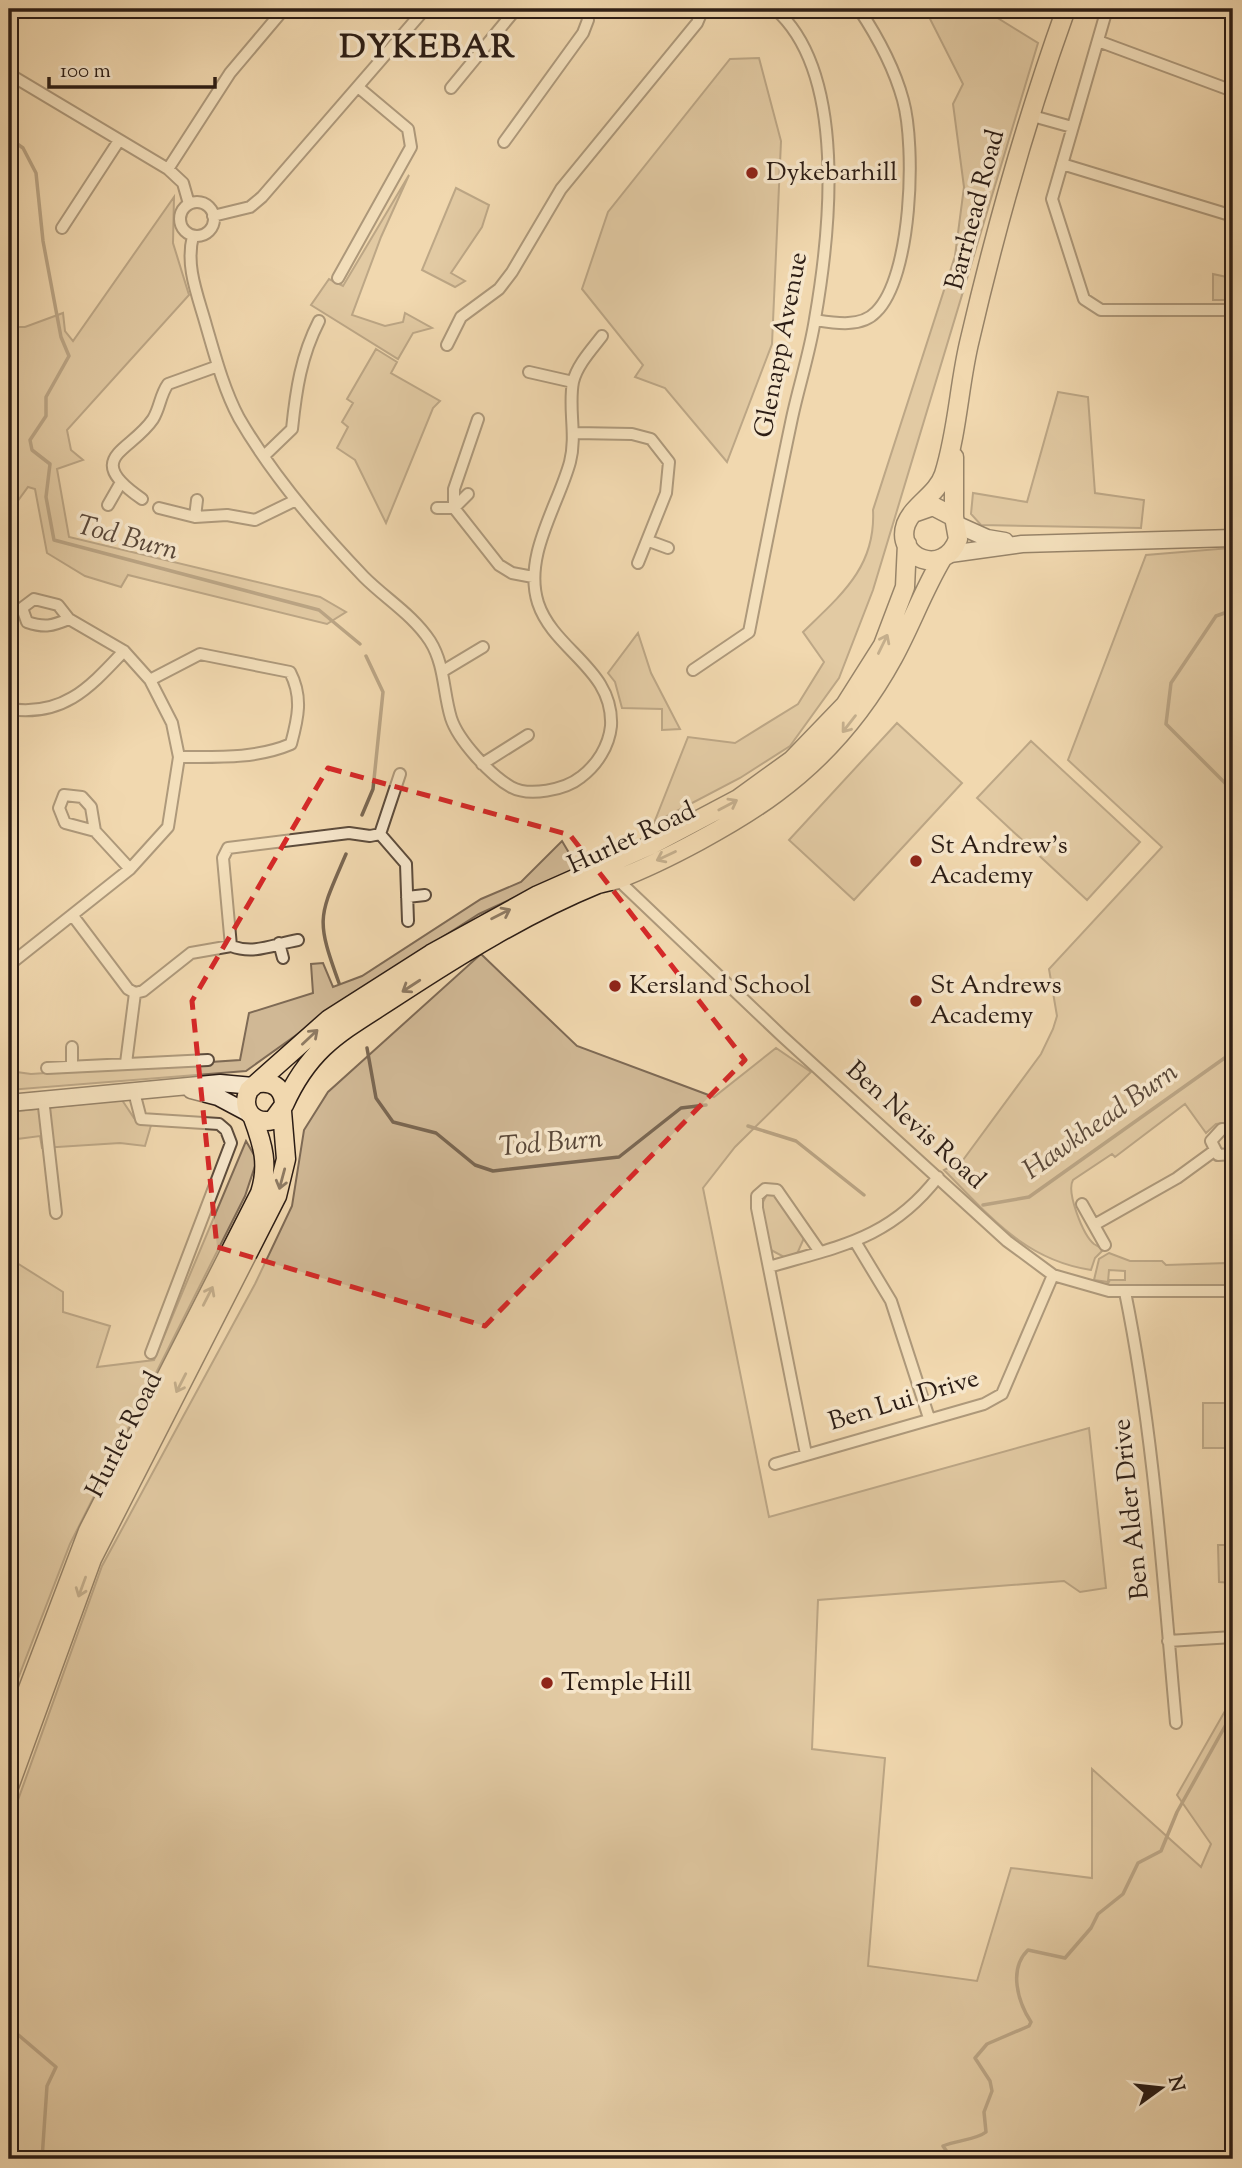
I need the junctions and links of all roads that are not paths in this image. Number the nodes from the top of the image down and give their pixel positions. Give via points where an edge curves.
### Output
1 (284, 9) edge
2 (425, 9) edge
3 (516, 9) edge
4 (586, 9) edge
5 (703, 9) edge
6 (775, 9) edge
7 (859, 9) edge
8 (1066, 9) edge
9 (1107, 9) edge
10 (1098, 41) junction
11 (9, 74) edge
12 (358, 87) junction
13 (451, 88) dead end
14 (1233, 91) edge
15 (1029, 115) junction
16 (1072, 127) junction
17 (118, 142) junction
18 (504, 142) dead end
19 (1062, 164) junction
20 (168, 169) junction
21 (189, 204) junction
22 (214, 216) junction
23 (1233, 216) edge
24 (62, 228) dead end
25 (193, 236) junction
26 (338, 278) dead end
27 (1233, 310) edge
28 (815, 320) junction
29 (319, 321) dead end
30 (603, 336) dead end
31 (447, 345) dead end
32 (218, 366) junction
33 (529, 372) dead end
34 (573, 382) junction
35 (478, 419) dead end
36 (954, 429) junction
37 (575, 433) junction
38 (265, 455) junction
39 (120, 484) junction
40 (468, 494) dead end
41 (142, 499) dead end
42 (197, 500) dead end
43 (296, 500) junction
44 (108, 505) dead end
45 (159, 508) dead end
46 (437, 508) dead end
47 (454, 508) junction
48 (916, 512) junction
49 (195, 517) junction
50 (956, 521) junction
51 (1233, 538) edge
52 (649, 541) junction
53 (906, 544) junction
54 (1022, 544) junction
55 (668, 548) dead end
56 (946, 557) junction
57 (638, 563) dead end
58 (533, 577) junction
59 (69, 619) dead end
60 (483, 647) dead end
61 (124, 651) junction
62 (694, 670) dead end
63 (443, 671) junction
64 (150, 680) junction
65 (9, 709) edge
66 (528, 735) dead end
67 (179, 757) junction
68 (482, 764) junction
69 (400, 774) dead end
70 (95, 831) dead end
71 (380, 834) junction
72 (130, 869) junction
73 (617, 879) junction
74 (425, 895) dead end
75 (407, 897) junction
76 (73, 916) junction
77 (408, 921) dead end
78 (298, 940) dead end
79 (279, 943) junction
80 (231, 946) junction
81 (283, 958) dead end
82 (9, 965) edge
83 (135, 993) junction
84 (72, 1047) dead end
85 (208, 1060) dead end
86 (126, 1063) junction
87 (72, 1065) junction
88 (47, 1068) dead end
89 (256, 1084) junction
90 (175, 1088) junction
91 (134, 1092) junction
92 (43, 1098) junction
93 (9, 1103) edge
94 (283, 1108) junction
95 (251, 1116) junction
96 (1233, 1131) edge
97 (1214, 1152) junction
98 (1233, 1154) edge
99 (939, 1177) junction
100 (1082, 1204) dead end
101 (56, 1213) dead end
102 (1094, 1225) junction
103 (856, 1243) junction
104 (1105, 1245) dead end
105 (820, 1252) junction
106 (769, 1267) junction
107 (1053, 1275) junction
108 (1233, 1291) edge
109 (1125, 1292) junction
110 (151, 1353) dead end
111 (929, 1418) junction
112 (806, 1454) junction
113 (775, 1464) dead end
114 (1233, 1636) edge
115 (1168, 1641) junction
116 (1177, 1723) dead end
117 (9, 1739) edge
118 (9, 1787) edge

1 - 20 street via 230,73
2 - 12 street
3 - 13 street
4 - 18 street via 583,33
5 - 31 street via 697,23 561,189 512,272 499,289 461,317
6 - 28 street, Glenapp Avenue via 804,46 828,137 830,205
7 - 28 street via 875,33 903,101 910,154 909,206 890,292 876,313 841,324
8 - 15 main road, Barrhead Road
9 - 10 street
10 - 14 street
10 - 16 street
11 - 17 street
12 - 22 street via 250,207
12 - 26 street via 408,129 411,147
15 - 16 street
15 - 36 main road, Barrhead Road via 971,333
16 - 19 street
17 - 20 street
17 - 24 street
19 - 23 street
19 - 27 street via 1052,199 1084,299 1101,310
20 - 21 street via 183,183
21 - 22 street via 202,203
21 - 25 street via 180,219 183,229
22 - 25 street via 209,232
25 - 32 street via 189,251 193,280
28 - 62 street, Glenapp Avenue via 749,632
29 - 38 street via 297,382 292,429
30 - 34 street
32 - 38 street via 239,417
32 - 39 street via 168,384 153,419 116,455 114,471
33 - 34 street
34 - 37 street
35 - 47 street via 454,489
36 - 48 main road, Barrhead Road via 943,478
36 - 50 main road, Barrhead Road
37 - 52 street via 632,434 651,439 662,450 669,462 668,475
37 - 58 street
38 - 43 street
39 - 41 street
39 - 44 street
40 - 47 street
42 - 49 street
43 - 49 street via 255,520 228,515
43 - 63 street via 366,578 415,622
45 - 49 street
46 - 47 street
47 - 58 street via 499,565
48 - 50 main road via 933,506
48 - 53 main road via 905,527
50 - 54 street via 987,538
50 - 56 main road via 958,539
51 - 54 street
52 - 55 street
52 - 57 street
53 - 56 main road via 926,560
89 -> 53 main road, Hurlet Road via 329,1019 431,954 527,900 651,845 729,804 792,760 845,705 883,645 905,587
54 - 56 street
56 -> 73 main road, Hurlet Road via 921,594 875,689 819,757 748,811
58 - 68 street via 538,604 548,621 604,689 611,711 610,737 598,761 579,779 555,789 511,787
59 - 61 street
60 - 63 street
61 - 64 street
61 - 65 street via 85,693 54,707
63 - 68 street via 452,720
64 - 67 street via 172,723
64 - 67 street via 186,659 210,654 290,672 299,689 291,744 273,752 224,758
66 - 68 street
67 - 72 street via 168,827
69 - 71 street
70 - 72 street
71 - 75 street via 406,864
71 - 80 street via 349,833 228,848 223,858
72 - 76 street
73 -> 94 main road, Hurlet Road via 600,883 469,950 326,1042 298,1076
73 - 99 street, Ben Nevis Road
74 - 75 street
75 - 77 street
76 - 82 street
76 - 83 street
78 - 79 street
79 - 80 street via 259,951
79 - 81 street
80 - 83 street via 191,953
83 - 86 street
84 - 87 street
85 - 86 street
86 - 87 street
87 - 88 street
89 - 90 street
89 - 94 main road via 278,1087
89 - 95 main road via 246,1096
90 - 91 street
90 - 95 street via 218,1097
91 - 92 street
91 - 110 street via 141,1119 219,1124 231,1143
92 - 93 street
92 - 101 street
94 - 95 main road via 267,1121
94 -> 118 main road, Hurlet Road via 286,1159 277,1196 92,1559
117 -> 95 main road, Hurlet Road via 88,1531 260,1193 265,1154
96 - 97 street via 1217,1131 1211,1141
97 - 98 street via 1223,1157
97 - 102 street
99 - 103 street via 921,1199
99 - 107 street, Ben Nevis Road via 1007,1241
100 - 102 street
102 - 104 street
103 - 105 street
103 - 111 street via 891,1301
105 - 106 street
105 - 106 street via 788,1202 777,1190 765,1189 757,1196 757,1208
106 - 112 street
107 - 109 street, Ben Nevis Road
107 - 111 street, Ben Lui Drive via 1002,1394 984,1404
108 - 109 street, Ben Nevis Road
109 - 115 street, Ben Alder Drive via 1140,1364
111 - 112 street, Ben Lui Drive
112 - 113 street, Ben Lui Drive
114 - 115 street
115 - 116 street, Ben Alder Drive

